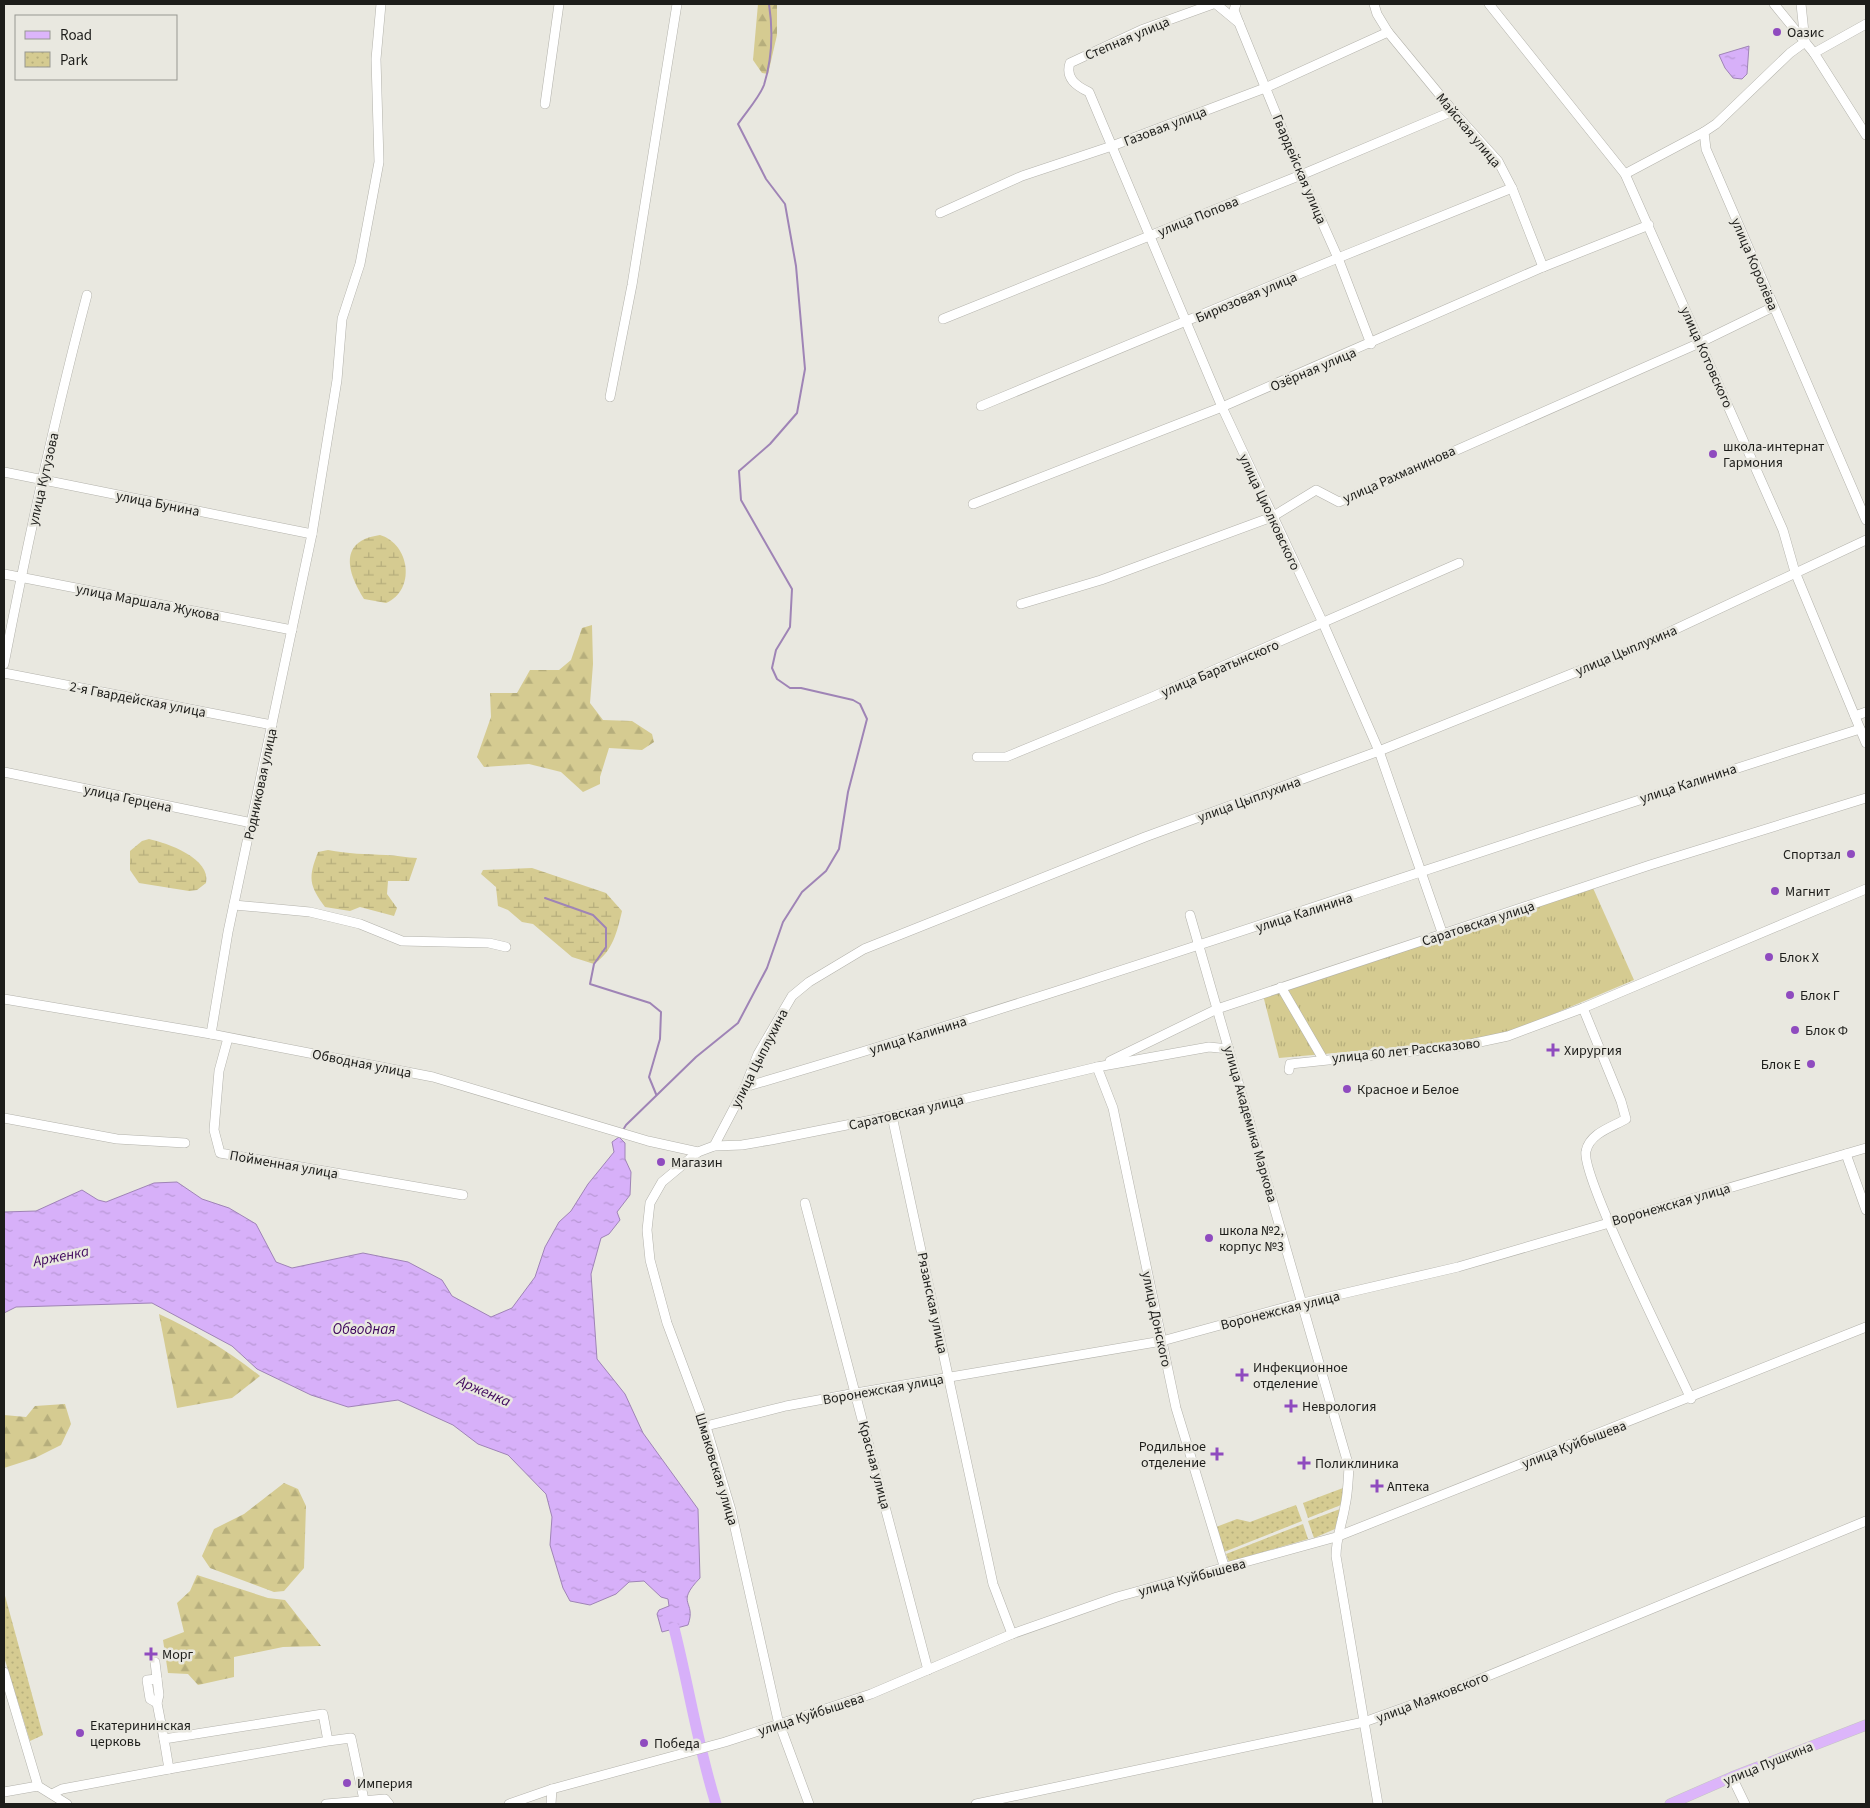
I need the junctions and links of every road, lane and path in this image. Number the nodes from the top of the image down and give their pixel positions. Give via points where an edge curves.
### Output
1 (381, 4) edge
2 (559, 4) edge
3 (677, 4) edge
4 (1214, 4) edge
5 (1236, 4) edge
6 (1374, 4) edge
7 (1488, 4) edge
8 (1774, 4) edge
9 (1801, 4) edge
10 (1239, 23) junction
11 (1866, 24) edge
12 (1388, 32) junction
13 (1805, 42) junction
14 (1814, 52) junction
15 (1265, 88) junction
16 (1090, 92) joint
17 (545, 104) dead end
18 (1453, 111) junction
19 (1704, 132) junction
20 (1866, 135) edge
21 (1112, 146) junction
22 (1625, 174) junction
23 (1301, 175) junction
24 (1512, 188) junction
25 (940, 213) dead end
26 (1649, 225) junction
27 (1151, 234) junction
28 (1338, 258) junction
29 (1543, 267) junction
30 (87, 294) dead end
31 (1773, 307) junction
32 (943, 319) dead end
33 (1187, 322) junction
34 (1701, 342) junction
35 (1371, 344) junction
36 (610, 397) dead end
37 (981, 406) dead end
38 (1222, 407) junction
39 (4, 472) edge
40 (43, 480) junction
41 (973, 504) dead end
42 (1272, 517) junction
43 (1866, 520) edge
44 (312, 534) junction
45 (1866, 540) edge
46 (1459, 564) dead end
47 (1795, 572) junction
48 (4, 574) edge
49 (21, 577) junction
50 (1021, 604) dead end
51 (1323, 623) junction
52 (292, 630) junction
53 (4, 664) edge
54 (4, 673) edge
55 (1866, 712) edge
56 (1855, 716) junction
57 (272, 725) junction
58 (1860, 729) junction
59 (1866, 743) edge
60 (1379, 751) junction
61 (977, 757) dead end
62 (4, 772) edge
63 (1866, 798) edge
64 (252, 823) junction
65 (1422, 873) junction
66 (1866, 889) edge
67 (234, 905) junction
68 (1190, 914) dead end
69 (1443, 935) junction
70 (1199, 946) junction
71 (506, 947) dead end
72 (1281, 987) junction
73 (4, 999) edge
74 (1584, 1008) junction
75 (1216, 1009) junction
76 (212, 1034) junction
77 (228, 1038) junction
78 (1229, 1049) junction
79 (1323, 1059) junction
80 (1097, 1067) junction
81 (1288, 1070) dead end
82 (745, 1087) junction
83 (892, 1116) junction
84 (4, 1118) edge
85 (185, 1143) dead end
86 (714, 1146) junction
87 (1866, 1148) edge
88 (698, 1152) junction
89 (1846, 1154) junction
90 (463, 1195) dead end
91 (806, 1203) dead end
92 (1866, 1210) edge
93 (1609, 1222) junction
94 (1303, 1304) junction
95 (1866, 1327) edge
96 (1162, 1341) junction
97 (949, 1377) junction
98 (856, 1393) junction
99 (1691, 1398) junction
100 (706, 1426) junction
101 (1866, 1521) edge
102 (1336, 1537) junction
103 (1225, 1569) junction
104 (1012, 1634) junction
105 (155, 1662) dead end
106 (928, 1670) junction
107 (4, 1672) edge
108 (6, 1684) edge
109 (1364, 1722) junction
110 (779, 1724) junction
111 (1866, 1725) edge
112 (164, 1740) junction
113 (328, 1741) junction
114 (169, 1768) junction
115 (1732, 1777) junction
116 (38, 1786) junction
117 (552, 1789) junction
118 (4, 1792) edge
119 (52, 1794) junction
120 (364, 1800) junction
121 (387, 1801) edge
122 (341, 1803) edge
123 (67, 1804) edge
124 (326, 1804) edge
125 (509, 1804) edge
126 (551, 1804) edge
127 (809, 1804) edge
128 (976, 1804) edge
129 (1378, 1804) edge
130 (1670, 1804) edge
131 (1745, 1804) edge

1 - 44 street, Родниковая улица via 376,59 380,162 360,264 342,318 337,380
2 - 17 street
3 - 36 street via 632,286
4 - 10 street, Гвардейская улица
4 - 16 street, Степная улица via 1141,30 1070,63 1069,76 1077,86
5 - 10 street via 1234,10
6 - 12 street, Майская улица
7 - 22 street, улица Котовского
8 - 13 street
9 - 13 street
10 - 15 street, Гвардейская улица
11 - 14 street
12 - 15 street, Газовая улица
12 - 18 street, Майская улица
13 - 14 street
13 - 19 street
14 - 20 street
15 - 21 street, Газовая улица
15 - 23 street, Гвардейская улица
16 - 21 street, улица Циолковского
18 - 23 street, улица Попова
18 - 24 street, Майская улица via 1498,162
19 - 22 street
19 - 31 street, улица Королёва via 1706,149
21 - 25 street, Газовая улица via 1022,176
21 - 27 street, улица Циолковского
22 - 26 street, улица Котовского
23 - 27 street, улица Попова
23 - 28 street, Гвардейская улица
24 - 28 street, Бирюзовая улица
24 - 29 street, Майская улица
26 - 29 street, Озёрная улица
26 - 34 street, улица Котовского
27 - 32 street, улица Попова
27 - 33 street, улица Циолковского
28 - 33 street, Бирюзовая улица
28 - 35 street, Гвардейская улица
29 - 35 street, Озёрная улица
30 - 40 street, улица Кутузова
31 - 34 street, улица Рахманинова
31 - 43 street, улица Королёва
33 - 37 street, Бирюзовая улица
33 - 38 street, улица Циолковского
34 - 42 street, улица Рахманинова via 1339,502 1316,490
34 - 47 street, улица Котовского via 1783,530
35 - 38 street, Озёрная улица
38 - 41 street, Озёрная улица
38 - 42 street, улица Циолковского
39 - 40 street, улица Бунина
40 - 44 street, улица Бунина
40 - 49 street, улица Кутузова
42 - 50 street, улица Рахманинова via 1100,580
42 - 51 street, улица Циолковского
44 - 52 street, Родниковая улица
45 - 47 street, улица Цыплухина
46 - 51 street, улица Баратынского
47 - 56 street, улица Котовского
47 - 60 street, улица Цыплухина via 1631,650
48 - 49 street, улица Маршала Жукова
49 - 52 street, улица Маршала Жукова
49 - 53 street, улица Кутузова
51 - 60 street, улица Циолковского
51 - 61 street, улица Баратынского via 1006,757
52 - 57 street, Родниковая улица
54 - 57 street, 2-я Гвардейская улица
55 - 56 street
56 - 58 street, улица Котовского
57 - 64 street, Родниковая улица
58 - 59 street, улица Котовского
58 - 65 street, улица Калинина
60 - 65 street, улица Циолковского
60 - 82 street, улица Цыплухина via 1145,837 864,948 792,996 758,1054
62 - 64 street, улица Герцена
63 - 69 street, Саратовская улица via 1650,865
64 - 67 street, Родниковая улица
65 - 69 street, улица Циолковского
65 - 70 street, улица Калинина
66 - 74 street, улица 60 лет Рассказово
67 - 71 street via 310,912 360,924 402,941
67 - 76 street, Родниковая улица
68 - 70 street, улица Академика Маркова
69 - 72 street, Саратовская улица
70 - 75 street, улица Академика Маркова
70 - 82 street, улица Калинина via 964,1022
72 - 75 street, Саратовская улица
72 - 79 street
73 - 76 street, Обводная улица
74 - 79 street, улица 60 лет Рассказово via 1481,1043
74 - 93 street via 1626,1119 1594,1137 1585,1152 1587,1168
75 - 78 street, улица Академика Маркова
75 - 80 street, Саратовская улица
76 - 77 street, Обводная улица
77 - 88 street, Обводная улица via 433,1077 648,1141
77 - 90 street, Пойменная улица via 219,1071 214,1130 220,1153
78 - 80 street, Саратовская улица via 1209,1047
78 - 94 street, улица Академика Маркова
79 - 81 street, улица 60 лет Рассказово via 1290,1064
80 - 83 street, Саратовская улица
80 - 96 street, улица Донского via 1113,1108
82 - 86 street, улица Цыплухина
83 - 86 street, Саратовская улица via 742,1145
83 - 97 street, Рязанская улица
84 - 85 street via 117,1139
86 - 88 street
87 - 89 street, Воронежская улица
88 - 100 street, Шмаковская улица via 662,1182 650,1203 647,1230 650,1260 667,1323
89 - 92 street
89 - 93 street, Воронежская улица
91 - 98 street, Красная улица
93 - 94 street, Воронежская улица via 1458,1267
93 - 99 street
94 - 96 street, Воронежская улица
94 - 102 street, улица Академика Маркова via 1349,1467 1345,1506
95 - 99 street, улица Куйбышева
96 - 97 street, Воронежская улица
96 - 103 street, улица Донского via 1176,1408
97 - 98 street, Воронежская улица
97 - 104 street, Рязанская улица via 993,1584
98 - 100 street, Воронежская улица
98 - 106 street, Красная улица
99 - 102 street, улица Куйбышева
100 - 110 street, Шмаковская улица via 731,1510
101 - 109 street, улица Маяковского via 1451,1691
102 - 103 street, улица Куйбышева
102 - 109 street, улица Академика Маркова via 1336,1556
103 - 104 street, улица Куйбышева via 1116,1597
104 - 106 street, улица Куйбышева
105 - 112 street via 159,1695 156,1703
106 - 110 street, улица Куйбышева via 871,1694
107 - 108 street
108 - 116 street
109 - 128 street, улица Маяковского
109 - 129 street, улица Академика Маркова
110 - 117 street, улица Куйбышева
110 - 127 street, Шмаковская улица
111 - 115 main road, улица Пушкина
112 - 113 street via 323,1714
112 - 114 street
113 - 114 street
113 - 120 street via 351,1738
114 - 119 street via 62,1789
115 - 130 main road, улица Пушкина
115 - 131 street
116 - 118 street
116 - 119 street
117 - 125 street, улица Куйбышева
117 - 126 street
119 - 123 street
120 - 121 street
120 - 122 street
122 - 124 street

